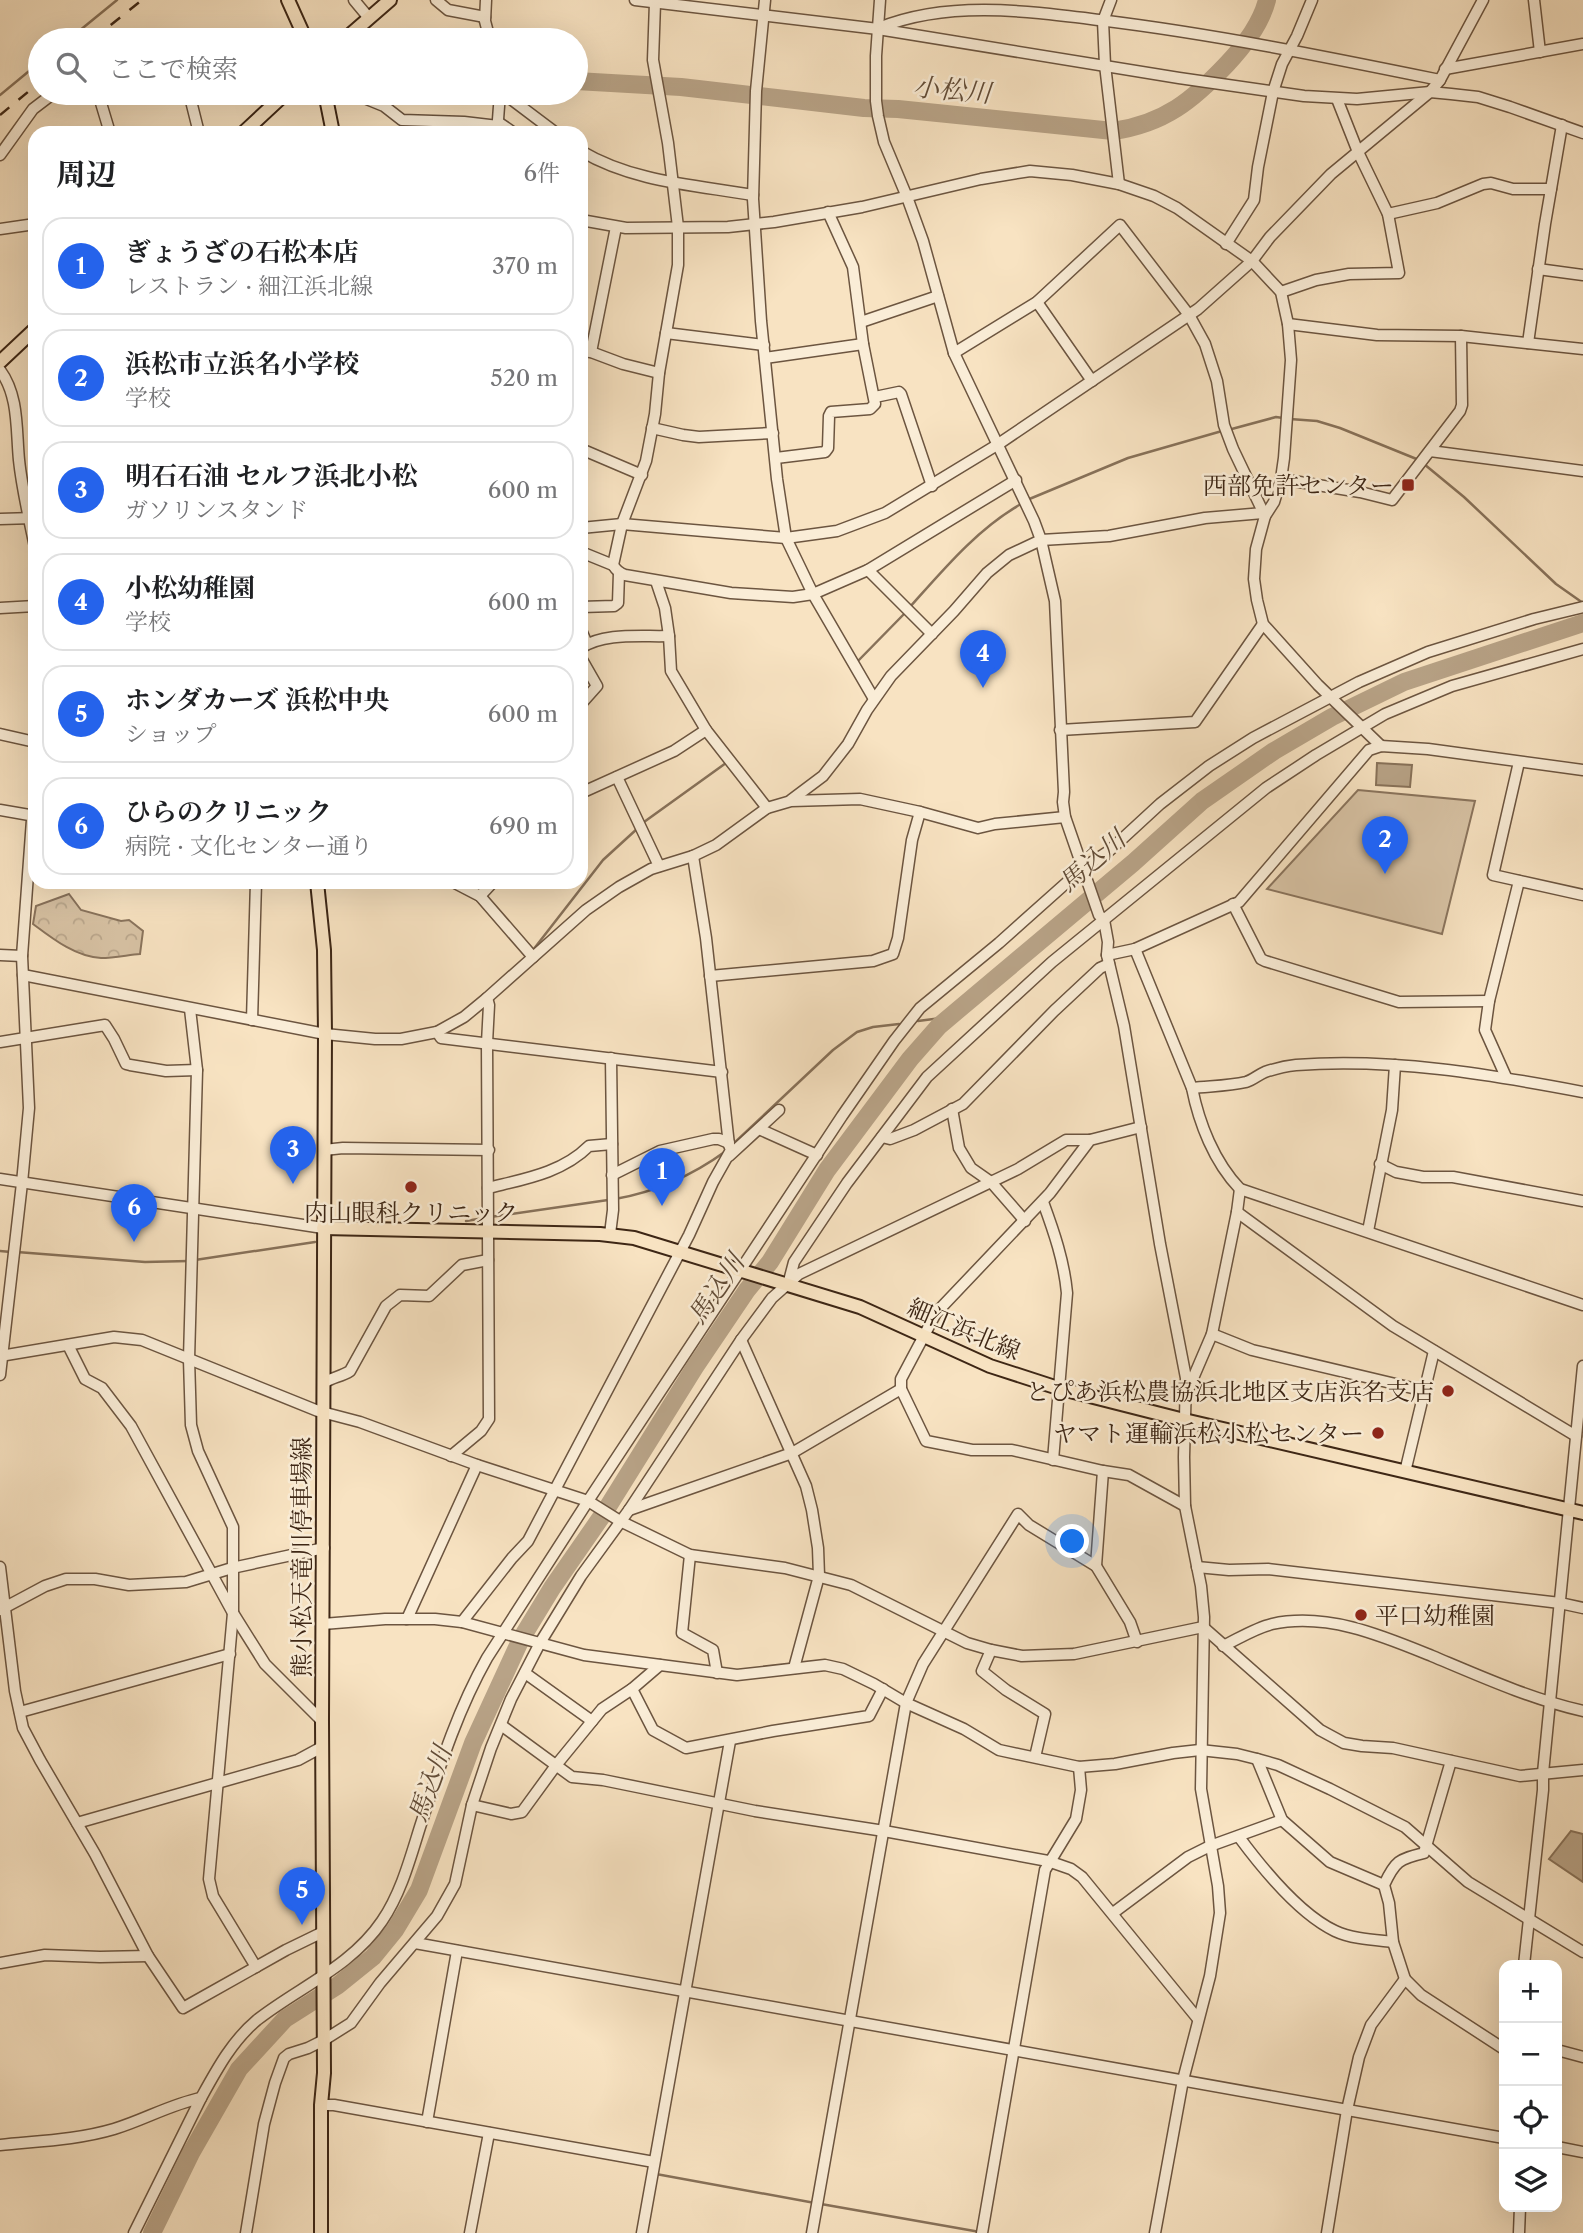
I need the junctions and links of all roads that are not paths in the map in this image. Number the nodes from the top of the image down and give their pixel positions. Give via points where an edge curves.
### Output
1 (288, 0) edge
2 (354, 0) edge
3 (390, 0) edge
4 (436, 0) edge
5 (486, 0) edge
6 (635, 0) edge
7 (765, 0) edge
8 (880, 0) edge
9 (1111, 0) edge
10 (1312, 0) edge
11 (1483, 0) edge
12 (1534, 0) edge
13 (655, 3) junction
14 (1027, 5) edge
15 (762, 16) junction
16 (369, 18) junction
17 (485, 18) junction
18 (1103, 21) junction
19 (301, 28) edge
20 (358, 28) edge
21 (487, 28) edge
22 (878, 29) junction
23 (1583, 44) edge
24 (1290, 50) junction
25 (1540, 52) junction
26 (1105, 65) junction
27 (1445, 69) junction
28 (1440, 80) junction
29 (1273, 92) junction
30 (1430, 92) junction
31 (1337, 99) junction
32 (37, 105) edge
33 (102, 105) edge
34 (192, 105) edge
35 (273, 105) edge
36 (327, 105) edge
37 (382, 105) edge
38 (500, 105) edge
39 (518, 105) edge
40 (448, 122) junction
41 (1562, 125) junction
42 (108, 126) edge
43 (198, 126) edge
44 (251, 126) edge
45 (332, 126) edge
46 (447, 126) edge
47 (488, 126) edge
48 (498, 126) edge
49 (546, 126) edge
50 (1583, 133) edge
51 (1357, 152) junction
52 (0, 155) edge
53 (588, 155) edge
54 (672, 181) junction
55 (1119, 184) junction
56 (1551, 189) junction
57 (753, 195) junction
58 (907, 197) junction
59 (828, 212) junction
60 (1388, 214) junction
61 (588, 221) edge
62 (755, 224) junction
63 (28, 225) edge
64 (616, 227) junction
65 (678, 227) junction
66 (0, 229) edge
67 (1226, 244) junction
68 (1252, 261) junction
69 (1538, 269) junction
70 (1583, 275) edge
71 (1281, 292) junction
72 (938, 296) junction
73 (1037, 302) junction
74 (1189, 315) junction
75 (860, 322) junction
76 (1288, 324) junction
77 (666, 333) junction
78 (28, 335) edge
79 (1461, 336) junction
80 (588, 343) edge
81 (1528, 343) junction
82 (863, 344) junction
83 (764, 345) junction
84 (1583, 349) edge
85 (588, 352) edge
86 (954, 353) junction
87 (765, 358) junction
88 (1, 360) edge
89 (659, 373) junction
90 (1092, 380) junction
91 (874, 397) junction
92 (652, 428) junction
93 (773, 433) junction
94 (997, 445) junction
95 (588, 452) edge
96 (1428, 454) junction
97 (776, 458) junction
98 (1583, 471) edge
99 (642, 475) junction
100 (1281, 479) junction
101 (1016, 480) junction
102 (932, 486) junction
103 (28, 497) edge
104 (1264, 515) junction
105 (28, 517) edge
106 (0, 519) edge
107 (622, 524) junction
108 (588, 527) edge
109 (786, 538) junction
110 (1041, 540) junction
111 (588, 555) edge
112 (616, 569) junction
113 (868, 570) junction
114 (656, 581) junction
115 (813, 594) junction
116 (28, 606) edge
117 (588, 607) edge
118 (1583, 607) edge
119 (0, 608) edge
120 (1263, 624) junction
121 (932, 634) junction
122 (669, 636) junction
123 (588, 645) edge
124 (1583, 649) edge
125 (588, 670) edge
126 (588, 696) edge
127 (1330, 697) junction
128 (874, 699) junction
129 (1362, 728) junction
130 (706, 730) junction
131 (1060, 730) junction
132 (0, 734) edge
133 (28, 740) edge
134 (1381, 746) junction
135 (1520, 762) junction
136 (1583, 770) edge
137 (617, 777) junction
138 (588, 790) edge
139 (790, 801) junction
140 (766, 808) junction
141 (0, 810) edge
142 (28, 812) edge
143 (920, 812) junction
144 (1065, 817) junction
145 (693, 856) junction
146 (659, 866) junction
147 (1084, 871) junction
148 (1519, 881) junction
149 (28, 884) edge
150 (256, 889) edge
151 (320, 889) edge
152 (468, 889) edge
153 (486, 889) edge
154 (1583, 895) edge
155 (480, 896) junction
156 (1233, 904) junction
157 (1101, 918) junction
158 (1135, 949) junction
159 (0, 955) edge
160 (22, 956) junction
161 (533, 957) junction
162 (1108, 959) junction
163 (23, 975) junction
164 (710, 976) junction
165 (487, 998) junction
166 (1489, 1001) junction
167 (190, 1009) junction
168 (252, 1020) junction
169 (437, 1032) junction
170 (325, 1034) junction
171 (25, 1039) junction
172 (0, 1042) edge
173 (488, 1043) junction
174 (611, 1058) junction
175 (1395, 1065) junction
176 (197, 1070) junction
177 (722, 1072) junction
178 (1506, 1077) junction
179 (1192, 1088) junction
180 (1583, 1092) edge
181 (952, 1109) junction
182 (779, 1110) dead end
183 (1141, 1127) junction
184 (760, 1129) junction
185 (882, 1137) junction
186 (1090, 1140) junction
187 (612, 1144) junction
188 (729, 1149) junction
189 (324, 1150) junction
190 (489, 1150) junction
191 (817, 1155) junction
192 (1380, 1164) junction
193 (612, 1175) junction
194 (0, 1180) edge
195 (991, 1182) junction
196 (22, 1183) junction
197 (488, 1188) junction
198 (1240, 1189) junction
199 (1583, 1201) edge
200 (1043, 1202) junction
201 (194, 1209) junction
202 (1237, 1212) junction
203 (1025, 1221) junction
204 (488, 1223) junction
205 (323, 1228) junction
206 (1368, 1231) junction
207 (610, 1234) junction
208 (679, 1251) junction
209 (488, 1260) junction
210 (742, 1272) junction
211 (784, 1284) junction
212 (1583, 1305) edge
213 (1212, 1334) junction
214 (923, 1336) junction
215 (741, 1340) junction
216 (68, 1345) junction
217 (1434, 1351) junction
218 (1, 1356) edge
219 (189, 1359) junction
220 (1583, 1366) edge
221 (0, 1376) edge
222 (324, 1383) junction
223 (1058, 1388) junction
224 (901, 1390) junction
225 (1425, 1391) junction
226 (1187, 1392) junction
227 (1581, 1403) edge
228 (323, 1412) junction
229 (1184, 1420) junction
230 (1576, 1436) junction
231 (792, 1454) junction
232 (451, 1456) junction
233 (1053, 1460) junction
234 (477, 1465) junction
235 (1103, 1471) junction
236 (1405, 1472) junction
237 (554, 1489) junction
238 (589, 1502) junction
239 (1185, 1506) junction
240 (1569, 1509) junction
241 (629, 1510) junction
242 (1583, 1513) edge
243 (617, 1520) junction
244 (324, 1548) junction
245 (690, 1555) junction
246 (1097, 1566) junction
247 (0, 1567) edge
248 (1197, 1567) junction
249 (232, 1569) junction
250 (212, 1573) junction
251 (819, 1576) junction
252 (1560, 1602) junction
253 (1583, 1608) edge
254 (2, 1609) edge
255 (233, 1613) junction
256 (407, 1619) junction
257 (462, 1622) junction
258 (323, 1624) junction
259 (1203, 1627) junction
260 (944, 1632) junction
261 (503, 1635) junction
262 (1137, 1642) junction
263 (536, 1643) junction
264 (1223, 1646) junction
265 (991, 1650) junction
266 (230, 1654) junction
267 (660, 1665) junction
268 (794, 1668) junction
269 (525, 1673) junction
270 (717, 1673) junction
271 (632, 1689) junction
272 (883, 1689) junction
273 (906, 1703) junction
274 (1550, 1703) junction
275 (1583, 1711) edge
276 (20, 1712) junction
277 (322, 1721) junction
278 (592, 1721) junction
279 (501, 1725) junction
280 (730, 1741) junction
281 (322, 1747) junction
282 (1200, 1750) junction
283 (1035, 1757) junction
284 (1257, 1759) junction
285 (1451, 1761) junction
286 (557, 1764) junction
287 (1079, 1767) junction
288 (1583, 1770) edge
289 (1543, 1773) junction
290 (218, 1784) junction
291 (718, 1803) junction
292 (472, 1805) junction
293 (1282, 1820) junction
294 (77, 1823) junction
295 (884, 1831) junction
296 (1239, 1837) junction
297 (1427, 1845) junction
298 (1210, 1846) junction
299 (1048, 1861) junction
300 (1384, 1885) junction
301 (1113, 1913) junction
302 (1528, 1919) junction
303 (323, 1932) junction
304 (1394, 1942) junction
305 (415, 1943) junction
306 (457, 1951) junction
307 (1583, 1952) edge
308 (149, 1956) junction
309 (1524, 1960) edge
310 (0, 1963) edge
311 (256, 1968) junction
312 (1405, 1979) junction
313 (324, 1980) junction
314 (685, 1992) junction
315 (1198, 2018) junction
316 (850, 2021) junction
317 (324, 2038) junction
318 (1499, 2046) edge
319 (1015, 2051) junction
320 (1562, 2051) edge
321 (1583, 2057) edge
322 (1183, 2080) junction
323 (201, 2098) junction
324 (321, 2105) junction
325 (1347, 2110) junction
326 (427, 2122) junction
327 (489, 2133) junction
328 (1499, 2137) edge
329 (0, 2145) edge
330 (1562, 2148) edge
331 (1583, 2152) edge
332 (654, 2162) junction
333 (1520, 2212) edge
334 (982, 2232) edge
335 (134, 2233) edge
336 (246, 2233) edge
337 (321, 2233) edge
338 (470, 2233) edge
339 (642, 2233) edge
340 (812, 2233) edge
341 (1155, 2233) edge
342 (1327, 2233) edge
343 (1519, 2233) edge

1 - 19 main road
2 - 16 street
3 - 16 main road
4 - 17 street via 452,11
5 - 17 street
6 - 13 street
7 - 15 street
8 - 22 street
9 - 18 street
10 - 24 street
11 - 27 street
12 - 25 street
13 - 15 street
13 - 54 street via 653,60
14 - 18 street
14 - 22 street via 929,14
15 - 22 street
15 - 57 street
16 - 20 main road
17 - 21 street
18 - 24 street
18 - 26 street
22 - 26 street
22 - 58 street via 877,116
23 - 25 street
24 - 28 street
24 - 29 street
25 - 27 street
26 - 29 street
26 - 55 street
27 - 28 street
28 - 30 street
29 - 31 street
29 - 67 street via 1254,200
30 - 31 street
30 - 41 street via 1478,97
30 - 51 street
31 - 51 street
32 - 52 street
33 - 42 street
34 - 43 street
35 - 44 main road
36 - 45 main road
37 - 40 street via 402,120
38 - 48 street
39 - 49 street
40 - 46 street
40 - 47 street
41 - 50 street
41 - 56 street
51 - 60 street
51 - 68 street via 1299,206
53 - 54 street via 644,178
54 - 57 street
54 - 65 street
55 - 58 street via 1072,174 1030,172
55 - 67 street via 1177,208
56 - 60 street via 1483,184 1437,204
56 - 69 street
57 - 62 street
58 - 59 street
58 - 72 street
59 - 62 street
59 - 75 street via 853,267
60 - 71 street via 1399,273 1349,274
61 - 64 street
62 - 65 street
62 - 83 street
63 - 66 street
64 - 65 street
64 - 80 street
65 - 77 street via 678,265
67 - 68 street
68 - 71 street
68 - 74 street
69 - 70 street
69 - 81 street
71 - 76 street
72 - 75 street
72 - 86 street
73 - 74 street via 1120,225
73 - 86 street
73 - 90 street
74 - 90 street
74 - 104 street via 1213,362 1224,425
75 - 82 street
76 - 79 street via 1377,335
76 - 100 street via 1290,360
77 - 83 street
77 - 89 street
78 - 88 main road
79 - 81 street
79 - 96 street via 1462,405
81 - 84 street
82 - 87 street
82 - 91 street
83 - 87 street
85 - 89 street
86 - 94 street
87 - 93 street
88 - 103 street via 13,397
89 - 92 street
90 - 94 street
91 - 97 street via 870,409 831,412 827,451
91 - 102 street via 901,394
92 - 93 street via 699,437
92 - 99 street
93 - 97 street
94 - 101 street
94 - 102 street
95 - 99 street
96 - 98 street
96 - 100 street via 1392,500
97 - 109 street
99 - 107 street
100 - 104 street
101 - 110 street
101 - 113 street
102 - 109 street via 857,525
104 - 110 street via 1205,518 1109,536
104 - 120 street via 1254,579
105 - 106 street
107 - 108 street
107 - 109 street
107 - 112 street
109 - 115 street
110 - 121 street via 1009,555 987,573
110 - 131 street via 1055,601
111 - 112 street
112 - 114 street
112 - 117 street via 618,603
113 - 115 street
113 - 121 street
114 - 115 street via 731,593
114 - 122 street
115 - 128 street
116 - 119 street
118 - 127 street via 1428,652
120 - 127 street
120 - 131 street via 1195,722
121 - 128 street
122 - 123 street
122 - 130 street via 671,671
124 - 129 street via 1452,686 1385,713
125 - 126 street via 597,686
127 - 129 street
127 - 147 street via 1209,766
128 - 139 street via 823,776
129 - 134 street
129 - 157 street via 1266,788
130 - 137 street via 674,751
130 - 140 street
131 - 144 street
132 - 133 street
134 - 135 street
134 - 156 street via 1369,750
135 - 136 street
135 - 148 street via 1493,875
137 - 138 street
137 - 146 street
139 - 140 street
139 - 143 street via 860,799
140 - 145 street
141 - 142 street
143 - 144 street via 978,828
143 - 164 street via 893,954 873,961
144 - 147 street
145 - 146 street
145 - 164 street
146 - 161 street via 601,898
147 - 157 street
147 - 191 street via 920,1008
148 - 154 street
148 - 166 street
149 - 160 street
150 - 168 street
151 - 170 main road, 熊小松天竜川停車場線
152 - 155 street
153 - 155 street
155 - 161 street
156 - 158 street
156 - 166 street via 1265,961 1399,1002
157 - 162 street
157 - 185 street via 936,1069
158 - 162 street
158 - 179 street
159 - 160 street
160 - 163 street
161 - 165 street
162 - 181 street via 963,1104
162 - 183 street
163 - 167 street
163 - 171 street
164 - 177 street
165 - 169 street
165 - 173 street
166 - 178 street via 1485,1030
167 - 168 street
167 - 176 street
168 - 170 street
169 - 170 street via 401,1039
169 - 173 street via 441,1038
170 - 189 main road, 熊小松天竜川停車場線
171 - 172 street
171 - 176 street via 105,1025 130,1065
171 - 196 street via 29,1108
173 - 174 street
173 - 190 street
174 - 177 street
174 - 187 street
175 - 178 street
175 - 179 street via 1294,1065 1244,1083
175 - 192 street via 1392,1110
176 - 201 street
177 - 188 street
178 - 180 street
179 - 198 street via 1210,1144
181 - 185 street via 914,1130 890,1139
181 - 195 street via 959,1147 971,1168
182 - 184 street
183 - 186 street
183 - 226 street
184 - 188 street
184 - 191 street
185 - 211 street via 794,1262
186 - 195 street via 1066,1140
186 - 200 street
187 - 193 street
187 - 197 street via 589,1146 556,1169
188 - 193 street via 719,1139 667,1149
188 - 208 street
189 - 190 street
189 - 205 main road, 熊小松天竜川停車場線
190 - 197 street
191 - 210 street
192 - 199 street via 1423,1177 1453,1177
192 - 206 street
193 - 207 street
194 - 196 street
195 - 203 street
195 - 211 street
196 - 201 street
196 - 218 street
197 - 204 street
198 - 202 street
198 - 206 street
200 - 203 street
200 - 223 street via 1065,1269 1067,1293
201 - 205 street
201 - 219 street
202 - 213 street
202 - 217 street
203 - 214 street via 964,1281
204 - 205 main road
204 - 207 main road
204 - 209 street
205 - 222 main road, 熊小松天竜川停車場線
206 - 212 street
207 - 208 main road
208 - 210 main road
208 - 237 street
209 - 222 street via 462,1265 429,1296 400,1295 386,1306 350,1371
209 - 232 street via 489,1419
210 - 211 main road, 細江浜北線
210 - 238 street
211 - 214 main road, 細江浜北線 via 860,1307
211 - 215 street
213 - 225 street via 1252,1350
213 - 226 street
214 - 223 main road, 細江浜北線 via 990,1366
214 - 224 street via 901,1379
215 - 231 street
215 - 241 street
216 - 218 street
216 - 219 street via 131,1338
216 - 250 street via 85,1379 102,1388 131,1426
217 - 225 street
217 - 230 street
218 - 221 street
219 - 228 street
219 - 249 street via 191,1424 198,1451 233,1527
220 - 227 street
222 - 228 main road, 熊小松天竜川停車場線
223 - 229 main road, 細江浜北線
223 - 233 street
224 - 231 street
224 - 233 street via 926,1441 972,1450 1012,1450
225 - 236 street
226 - 229 street
227 - 230 street
228 - 232 street
228 - 244 main road, 熊小松天竜川停車場線
229 - 236 main road, 細江浜北線
229 - 239 street
230 - 240 street
231 - 241 street
231 - 251 street via 812,1510
232 - 234 street
233 - 235 street
234 - 237 street
234 - 256 street
235 - 239 street via 1129,1475
235 - 246 street
236 - 240 main road, 細江浜北線
237 - 238 street
237 - 257 street via 528,1541
238 - 243 street
238 - 261 street
239 - 248 street
240 - 242 main road, 細江浜北線
240 - 252 street
241 - 243 street
243 - 245 street
243 - 263 street
244 - 249 street
244 - 258 main road, 熊小松天竜川停車場線
245 - 251 street
245 - 270 street via 682,1633 713,1650
246 - 260 street via 1018,1514
246 - 262 street
247 - 254 street
248 - 252 street via 1268,1569
248 - 259 street
249 - 250 street
249 - 255 street
250 - 254 street via 186,1581 130,1585 66,1579
250 - 255 street
251 - 260 street via 851,1586
251 - 268 street
252 - 253 street
252 - 274 street
254 - 276 street
255 - 266 street
255 - 277 street via 265,1664
256 - 257 street
256 - 258 street
257 - 261 street
258 - 277 main road, 熊小松天竜川停車場線
259 - 262 street
259 - 264 street
259 - 282 street
260 - 265 street
260 - 273 street
261 - 263 street
261 - 313 street via 472,1684 458,1717 393,1902 381,1923
262 - 265 street via 1056,1655 1022,1656
263 - 267 street
263 - 269 street
264 - 274 street via 1271,1625 1340,1625 1374,1633
264 - 285 street via 1320,1730 1344,1742
265 - 283 street via 982,1671 1045,1714
266 - 276 street
266 - 290 street
267 - 270 street
267 - 271 street
268 - 270 street via 758,1674
268 - 272 street via 825,1665 843,1669
269 - 278 street
269 - 279 street
271 - 278 street
271 - 280 street via 653,1730 687,1748
272 - 273 street
272 - 280 street via 869,1716
273 - 283 street via 999,1750
273 - 295 street
274 - 275 street
274 - 289 street
276 - 294 street via 23,1728
277 - 281 main road, 熊小松天竜川停車場線
278 - 286 street
279 - 286 street
279 - 292 street
280 - 291 street
281 - 290 street via 298,1760
281 - 303 main road, 熊小松天竜川停車場線
282 - 284 street
282 - 287 street
282 - 298 street
283 - 287 street
284 - 293 street
284 - 297 street via 1342,1795 1405,1827
285 - 289 street via 1520,1776
285 - 297 street
286 - 291 street via 572,1777
286 - 292 street via 522,1812
287 - 299 street via 1076,1819
288 - 289 street
289 - 302 street
290 - 294 street
290 - 311 street via 211,1891
291 - 295 street
291 - 314 street
292 - 305 street via 455,1884
293 - 296 street
293 - 300 street via 1330,1863
294 - 308 street
295 - 299 street
295 - 316 street
296 - 298 street
296 - 304 street via 1278,1886 1321,1923 1338,1932
297 - 300 street via 1424,1853 1393,1865
297 - 302 street via 1468,1882
298 - 301 street via 1179,1863
298 - 315 street via 1220,1913
299 - 301 street via 1072,1869
299 - 319 street
300 - 304 street
301 - 315 street
302 - 307 street
302 - 309 street
303 - 311 street
303 - 313 main road, 熊小松天竜川停車場線
304 - 312 street
305 - 306 street
305 - 317 street via 351,2023
306 - 314 street
306 - 326 street
308 - 310 street via 45,1955
308 - 311 street via 184,2008
312 - 318 street via 1421,1996
312 - 325 street via 1371,2025
313 - 317 main road, 熊小松天竜川停車場線
313 - 323 street via 256,2021 223,2059
314 - 316 street
314 - 332 street
315 - 322 street
316 - 319 street
316 - 340 street
317 - 324 main road, 熊小松天竜川停車場線
317 - 336 street via 284,2058 264,2124
319 - 322 street
319 - 334 street
320 - 321 street
322 - 325 street
322 - 341 street
323 - 329 street via 109,2130
323 - 335 street
324 - 326 street
324 - 337 main road, 熊小松天竜川停車場線
325 - 328 street
325 - 342 street
326 - 327 street
327 - 332 street
327 - 338 street
330 - 331 street
332 - 339 street
333 - 343 street

